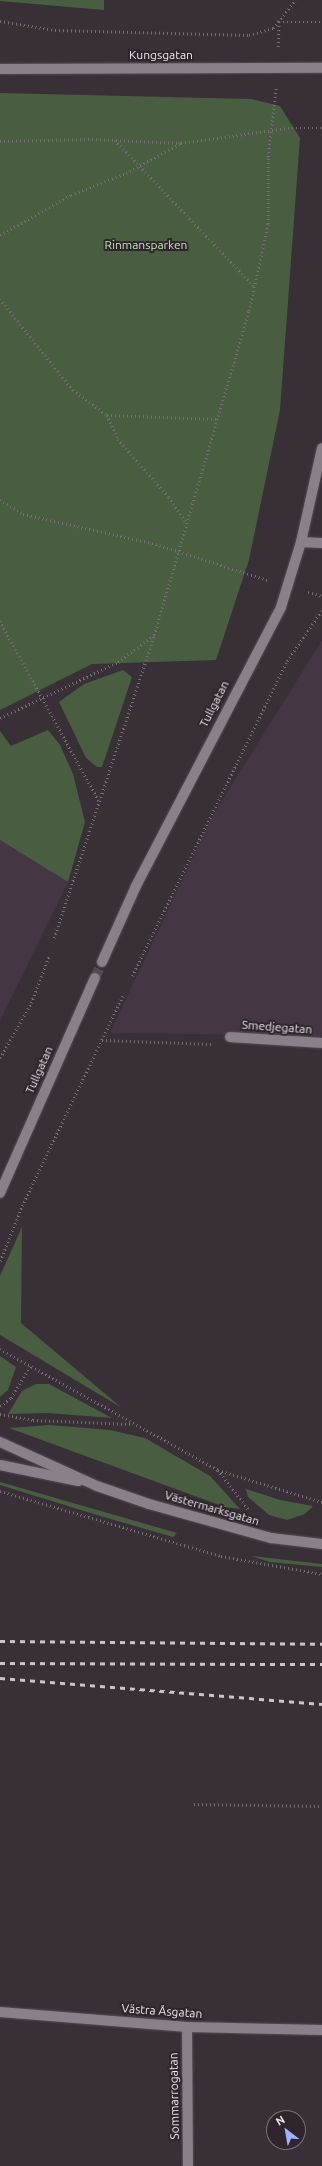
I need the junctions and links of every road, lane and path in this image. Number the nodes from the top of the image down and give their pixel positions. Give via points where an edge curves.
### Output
1 (296, 0) edge
2 (0, 21) edge
3 (278, 22) junction
4 (322, 22) edge
5 (322, 68) edge
6 (0, 69) edge
7 (322, 128) edge
8 (273, 131) junction
9 (0, 140) edge
10 (114, 140) junction
11 (182, 143) junction
12 (141, 166) junction
13 (0, 235) edge
14 (255, 287) junction
15 (0, 299) edge
16 (107, 415) junction
17 (216, 420) junction
18 (322, 448) edge
19 (0, 500) edge
20 (186, 522) junction
21 (301, 542) junction
22 (322, 544) edge
23 (177, 554) junction
24 (287, 586) junction
25 (322, 596) edge
26 (322, 610) edge
27 (0, 621) edge
28 (154, 635) junction
29 (45, 697) junction
30 (0, 718) edge
31 (100, 801) junction
32 (54, 938) dead end
33 (48, 956) dead end
34 (102, 962) tunnel mouth
35 (132, 976) dead end
36 (95, 978) tunnel mouth
37 (124, 993) dead end
38 (230, 1036) joint
39 (102, 1040) junction
40 (322, 1043) edge
41 (0, 1058) edge
42 (8, 1173) junction
43 (0, 1187) edge
44 (0, 1194) edge
45 (0, 1262) edge
46 (0, 1349) edge
47 (30, 1366) junction
48 (0, 1406) edge
49 (0, 1414) edge
50 (134, 1424) junction
51 (0, 1442) edge
52 (0, 1465) edge
53 (218, 1470) junction
54 (97, 1486) junction
55 (0, 1491) edge
56 (322, 1502) edge
57 (271, 1538) junction
58 (322, 1544) edge
59 (322, 1574) edge
60 (194, 1804) dead end
61 (322, 1806) edge
62 (0, 2012) edge
63 (187, 2027) junction
64 (322, 2030) edge
65 (188, 2166) edge

1 - 3 path
2 - 3 path via 55,30 249,35 264,33
3 - 4 path
5 - 6 street, Kungsgatan
7 - 8 path
8 - 11 path
8 - 14 path via 268,157 268,224
9 - 10 path
10 - 11 path
10 - 12 path
11 - 12 path
12 - 13 path via 71,195
12 - 14 path
14 - 17 path
15 - 16 path via 73,390
16 - 17 path
16 - 20 path via 118,439 169,497
17 - 20 path
18 - 21 street, Tullgatan
19 - 23 path via 23,514 152,543
20 - 23 path
21 - 22 street
21 - 24 street, Tullgatan
23 - 24 path
23 - 28 path
24 - 25 path
24 - 34 street, Tullgatan via 280,607 136,886
26 - 35 path via 287,661
27 - 29 path
28 - 29 path via 118,662
28 - 31 path
29 - 30 path
29 - 31 path
31 - 32 path
33 - 41 path via 31,1004
36 - 42 street, Tullgatan
37 - 39 path
38 - 39 path via 200,1045
38 - 40 street, Smedjegatan
39 - 45 path via 22,1206
42 - 43 street, Tullgatan
42 - 44 street, Tullgatan
46 - 47 path
47 - 48 path via 11,1398
47 - 50 path
49 - 50 path via 33,1420
50 - 53 path
51 - 54 street, Västermarksgatan
52 - 54 street, Västermarksgatan
53 - 56 path
53 - 57 path
54 - 57 street, Västermarksgatan
55 - 59 path via 221,1556
57 - 58 street, Västermarksgatan
60 - 61 path
62 - 63 street, Västra Åsgatan
63 - 64 street, Västra Åsgatan
63 - 65 street, Sommarrogatan

